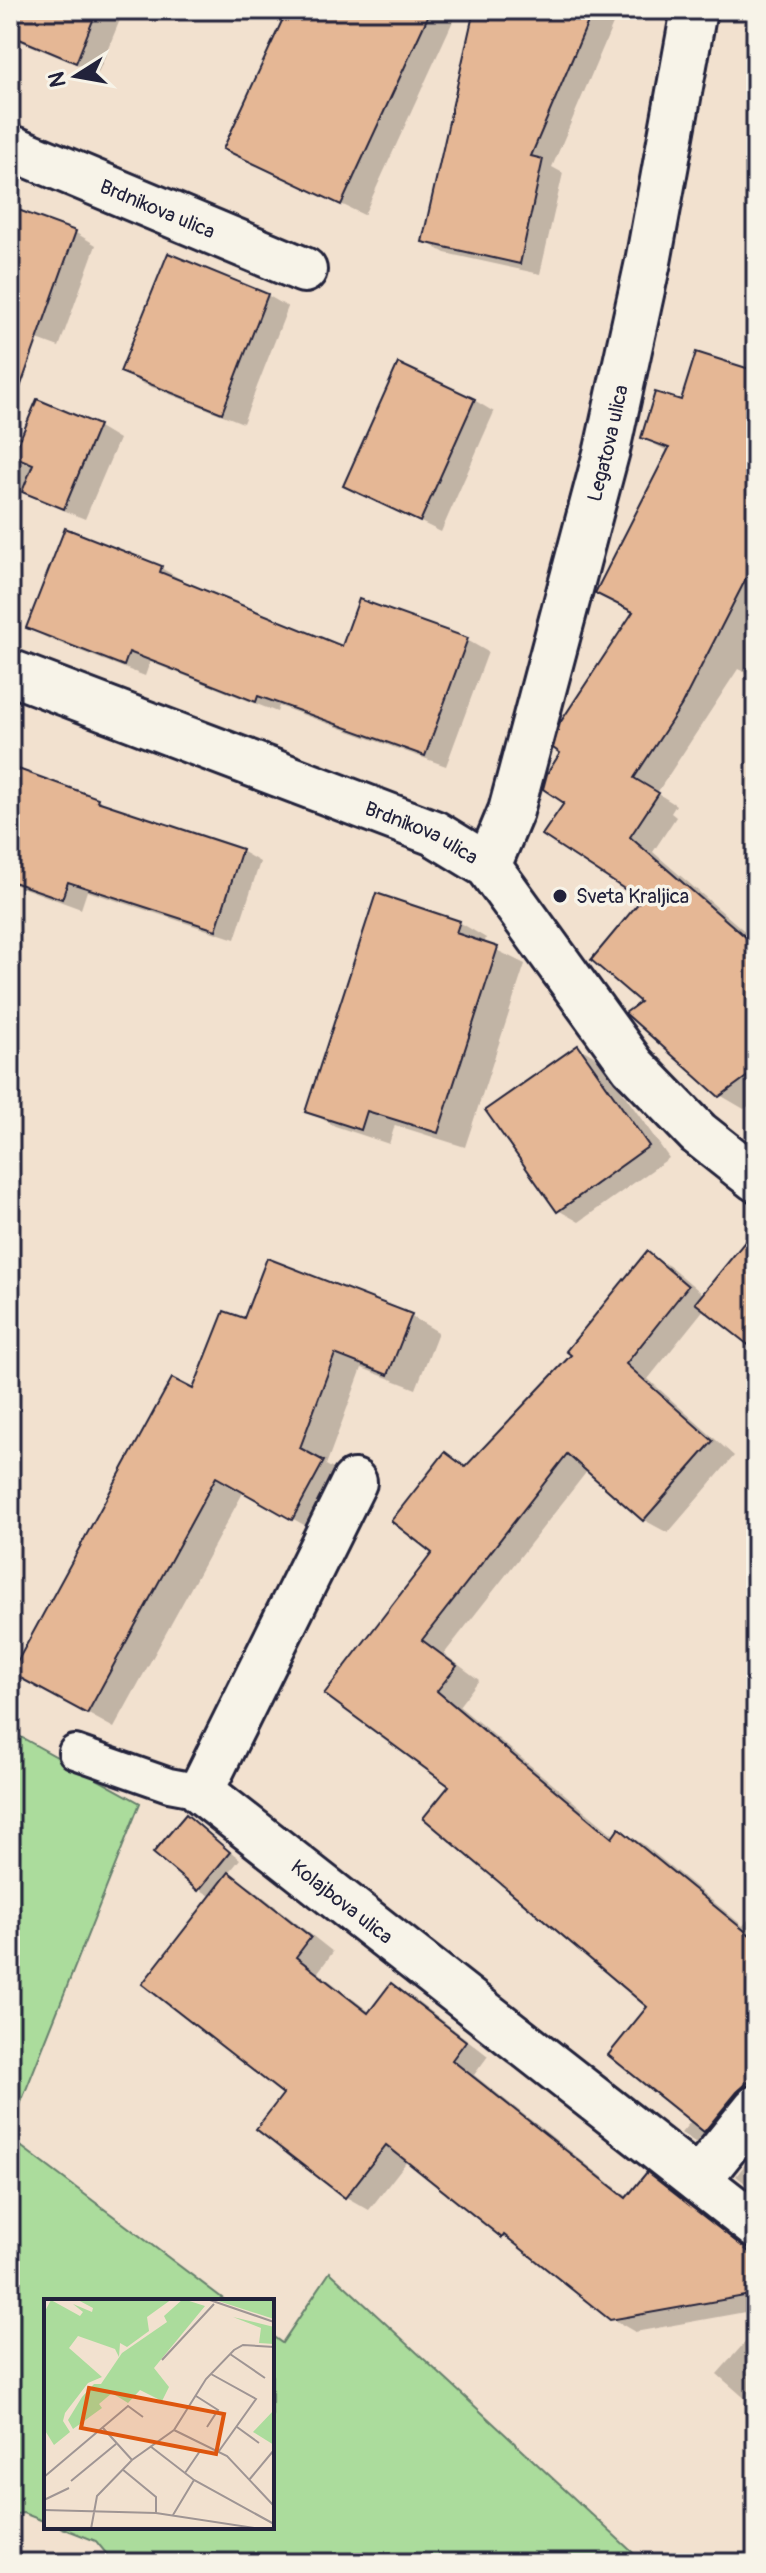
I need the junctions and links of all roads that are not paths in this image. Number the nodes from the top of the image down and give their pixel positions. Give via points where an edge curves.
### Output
1 (694, 10) edge
2 (10, 147) edge
3 (304, 270) dead end
4 (10, 672) edge
5 (488, 866) junction
6 (756, 1179) edge
7 (354, 1482) dead end
8 (75, 1752) dead end
9 (201, 1791) junction
10 (756, 2108) edge
11 (698, 2180) junction
12 (756, 2226) edge

1 - 5 street, Legatova ulica via 607,450 511,811
2 - 3 street, Brdnikova ulica
4 - 5 street, Brdnikova ulica via 434,833
5 - 6 street, Brdnikova ulica via 633,1066 698,1133
7 - 9 street
8 - 9 lane
9 - 11 street, Kolajbova ulica
10 - 11 street
11 - 12 street, Kolajbova ulica

